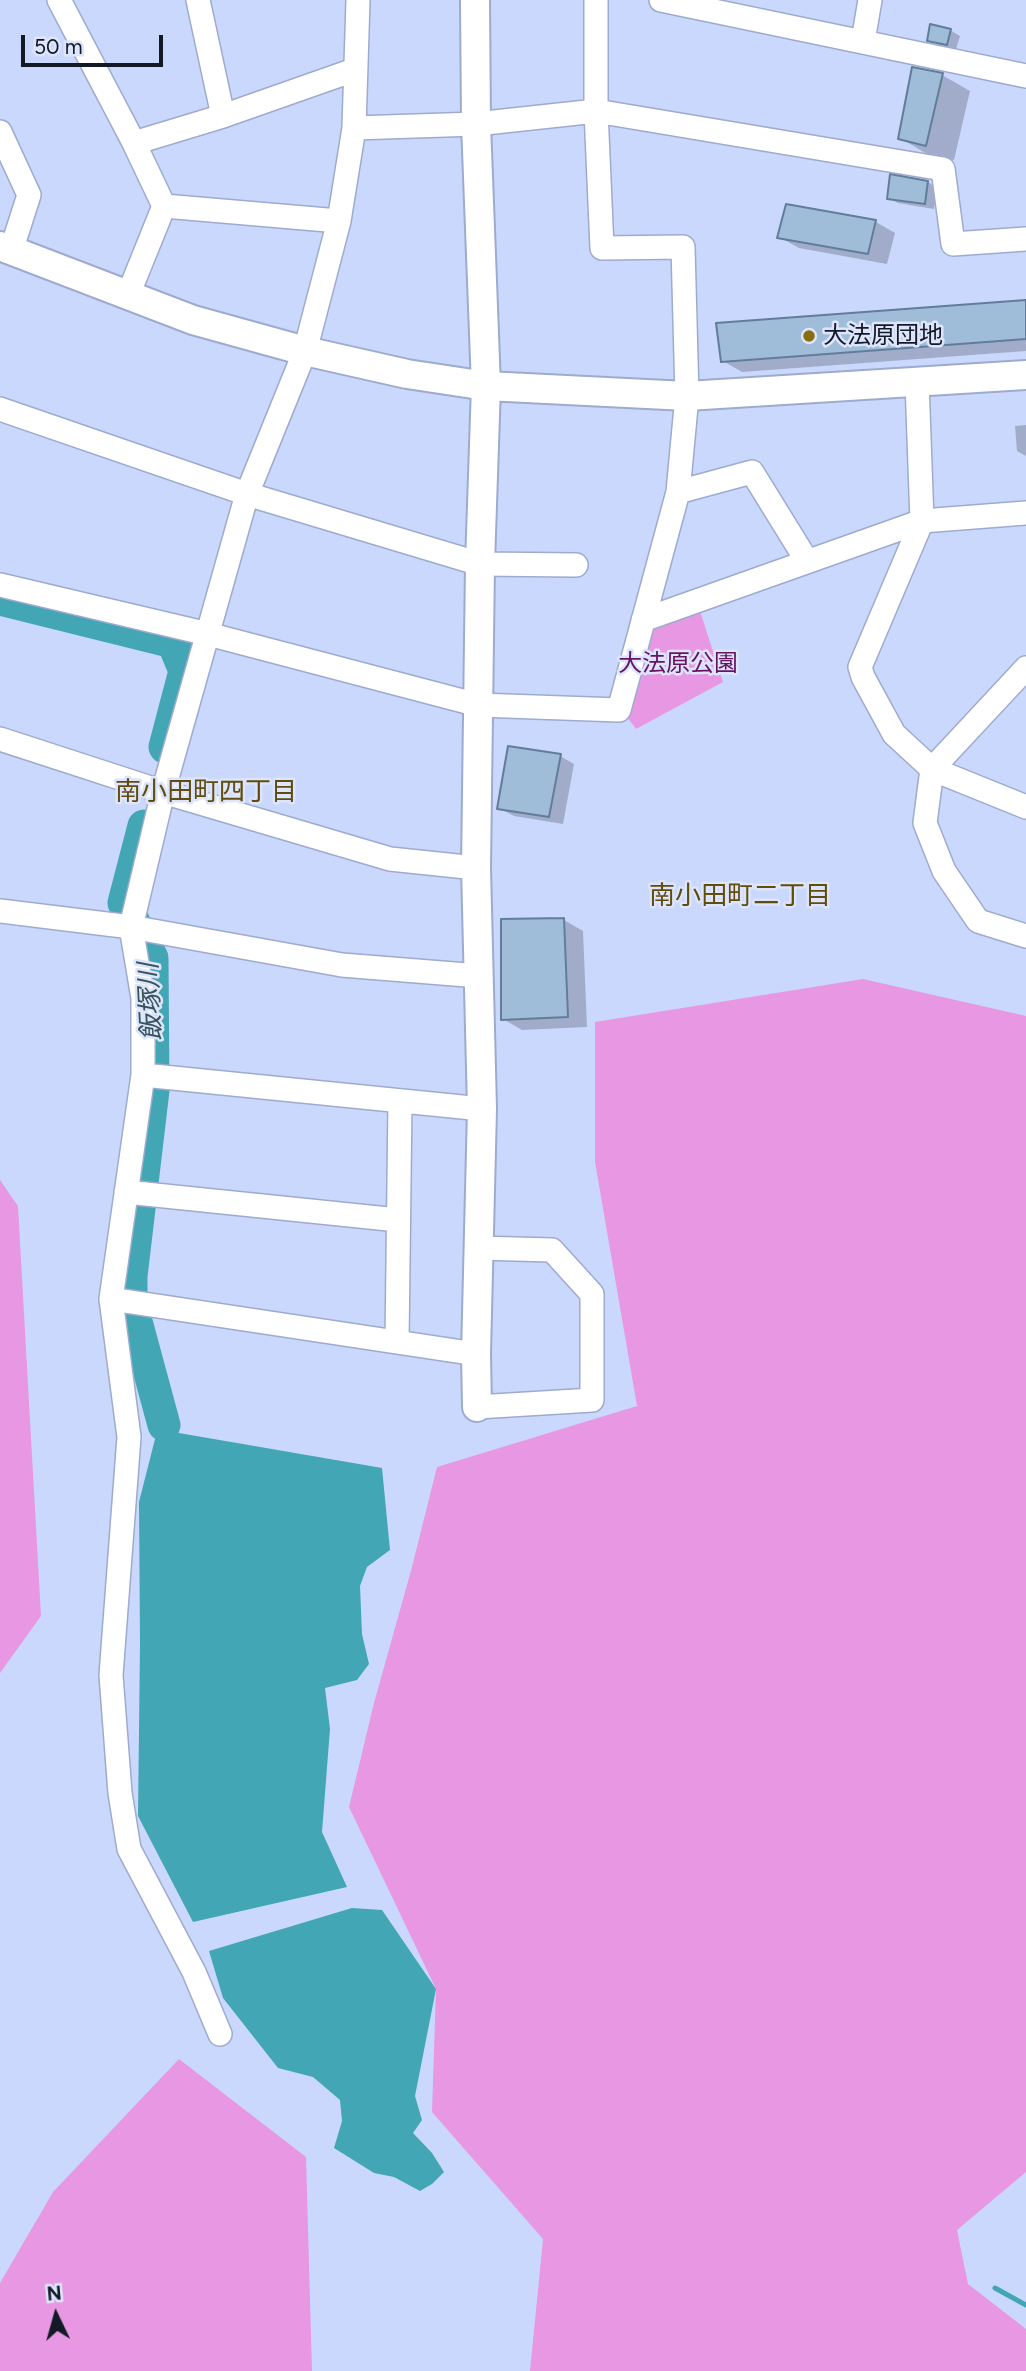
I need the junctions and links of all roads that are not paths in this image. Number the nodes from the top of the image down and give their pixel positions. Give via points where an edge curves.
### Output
1 (59, 0) edge
2 (198, 0) edge
3 (358, 0) edge
4 (475, 0) edge
5 (596, 0) edge
6 (661, 0) edge
7 (870, 0) edge
8 (863, 41) junction
9 (354, 70) junction
10 (1026, 76) edge
11 (596, 111) junction
12 (223, 116) junction
13 (476, 124) junction
14 (354, 128) junction
15 (0, 132) edge
16 (134, 143) junction
17 (164, 206) junction
18 (339, 221) junction
19 (1026, 239) edge
20 (6, 248) edge
21 (128, 295) junction
22 (305, 351) junction
23 (1026, 375) edge
24 (917, 382) junction
25 (486, 387) junction
26 (687, 396) junction
27 (0, 409) edge
28 (678, 492) junction
29 (247, 494) junction
30 (1026, 513) edge
31 (922, 521) junction
32 (807, 561) junction
33 (480, 564) junction
34 (576, 565) dead end
35 (0, 585) edge
36 (643, 620) junction
37 (208, 634) junction
38 (1026, 668) edge
39 (478, 705) junction
40 (0, 739) edge
41 (932, 769) junction
42 (163, 792) junction
43 (1026, 807) edge
44 (476, 868) junction
45 (0, 911) edge
46 (131, 928) junction
47 (1026, 936) edge
48 (479, 976) junction
49 (142, 1075) junction
50 (400, 1101) junction
51 (482, 1109) junction
52 (126, 1192) junction
53 (398, 1220) junction
54 (478, 1248) junction
55 (111, 1299) junction
56 (397, 1342) junction
57 (476, 1354) junction
58 (477, 1408) joint
59 (220, 2034) dead end

1 - 16 street
2 - 12 street
3 - 9 street
4 - 13 street
5 - 11 street
6 - 8 street
7 - 8 street
8 - 10 street
9 - 12 street
9 - 14 street
11 - 13 street
11 - 19 street via 943,169 953,244
11 - 26 street via 602,248 683,247
12 - 16 street
13 - 14 street
13 - 25 street
14 - 18 street
15 - 20 street via 29,195
16 - 17 street
17 - 18 street
17 - 21 street
18 - 22 street
20 - 21 street
21 - 22 street via 193,320
22 - 25 street
22 - 29 street
23 - 24 street
24 - 26 street
24 - 31 street
25 - 26 street
25 - 33 street
26 - 28 street
27 - 29 street
28 - 32 street via 752,472
28 - 36 street
29 - 33 street
29 - 37 street
30 - 31 street
31 - 32 street
31 - 41 street via 860,667 894,734
32 - 36 street
33 - 34 street
33 - 39 street
35 - 37 street
36 - 39 street via 620,709
37 - 39 street
37 - 42 street
38 - 41 street
39 - 44 street
40 - 42 street
41 - 43 street
41 - 47 street via 925,823 944,871 978,921
42 - 44 street via 390,859
42 - 46 street
44 - 48 street
45 - 46 street
46 - 48 street via 342,965
46 - 49 street via 143,998
48 - 51 street
49 - 50 street
49 - 52 street
50 - 51 street
50 - 53 street
51 - 54 street
52 - 53 street
52 - 55 street
53 - 56 street
54 - 57 street
54 - 58 street via 552,1250 592,1294 592,1400
55 - 56 street
55 - 59 street via 129,1437 111,1675 123,1815 129,1849 194,1972
56 - 57 street
57 - 58 street

